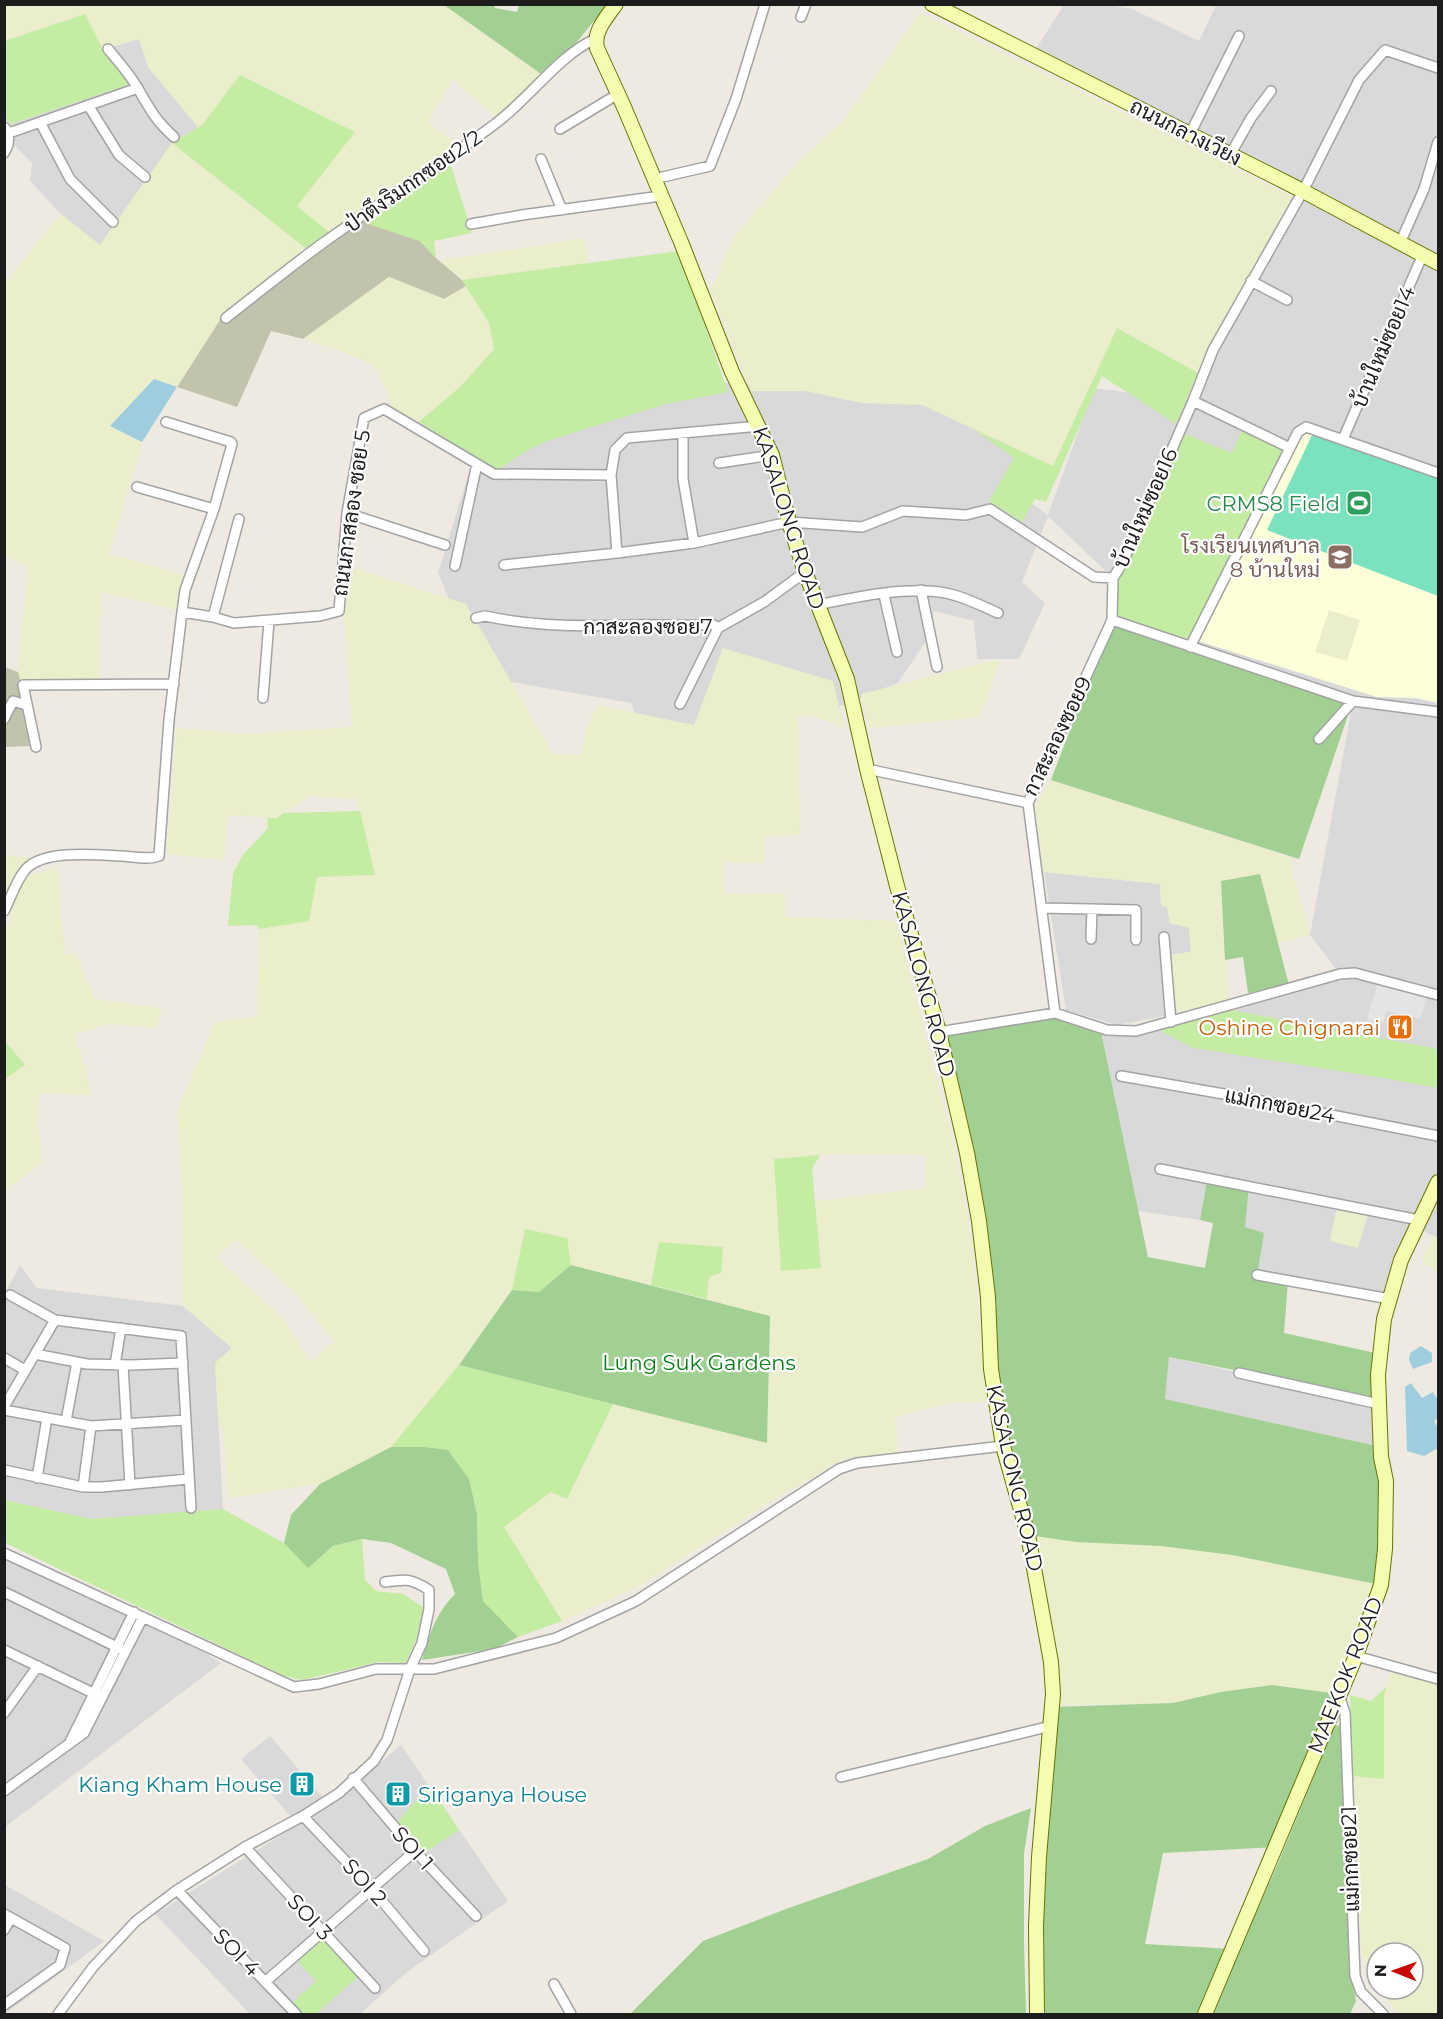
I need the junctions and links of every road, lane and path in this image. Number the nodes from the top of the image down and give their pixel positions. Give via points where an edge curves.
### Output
1 (616, 4) edge
2 (765, 4) edge
3 (806, 4) edge
4 (932, 4) edge
5 (801, 17) dead end
6 (1239, 36) dead end
7 (595, 39) junction
8 (108, 49) dead end
9 (1438, 68) edge
10 (138, 88) junction
11 (1271, 91) dead end
12 (618, 93) junction
13 (88, 105) junction
14 (40, 122) junction
15 (561, 129) dead end
16 (7, 130) edge
17 (1190, 134) junction
18 (174, 137) dead end
19 (1438, 142) edge
20 (4, 153) edge
21 (1230, 154) junction
22 (541, 159) dead end
23 (145, 177) dead end
24 (654, 179) junction
25 (1303, 191) junction
26 (661, 196) junction
27 (562, 210) junction
28 (113, 222) dead end
29 (471, 224) dead end
30 (1400, 243) junction
31 (1423, 254) junction
32 (1438, 263) edge
33 (1251, 281) junction
34 (1287, 300) dead end
35 (226, 318) dead end
36 (1193, 401) junction
37 (166, 422) dead end
38 (760, 426) junction
39 (683, 435) junction
40 (1343, 439) junction
41 (1290, 448) junction
42 (772, 455) junction
43 (719, 463) dead end
44 (477, 464) junction
45 (1438, 473) edge
46 (611, 475) junction
47 (137, 487) dead end
48 (214, 509) junction
49 (347, 513) junction
50 (238, 519) dead end
51 (789, 522) junction
52 (694, 543) junction
53 (445, 545) dead end
54 (617, 553) junction
55 (504, 565) dead end
56 (455, 566) dead end
57 (805, 572) junction
58 (1113, 578) junction
59 (921, 590) junction
60 (884, 594) junction
61 (817, 605) junction
62 (182, 612) junction
63 (998, 613) dead end
64 (213, 617) junction
65 (476, 618) dead end
66 (1112, 620) junction
67 (269, 621) junction
68 (718, 628) junction
69 (1190, 647) junction
70 (897, 652) dead end
71 (937, 667) dead end
72 (174, 684) junction
73 (263, 698) dead end
74 (1353, 701) junction
75 (23, 704) dead end
76 (680, 705) dead end
77 (1438, 712) edge
78 (4, 719) edge
79 (1319, 739) dead end
80 (36, 747) dead end
81 (867, 769) junction
82 (1028, 803) junction
83 (1042, 908) junction
84 (1092, 909) junction
85 (4, 911) edge
86 (1164, 937) dead end
87 (1092, 939) dead end
88 (1136, 940) dead end
89 (1438, 995) edge
90 (1055, 1013) junction
91 (1171, 1022) junction
92 (939, 1032) junction
93 (1121, 1076) dead end
94 (1438, 1136) edge
95 (1160, 1169) dead end
96 (1438, 1182) edge
97 (1419, 1220) junction
98 (1257, 1275) dead end
99 (10, 1295) dead end
100 (1390, 1299) junction
101 (56, 1320) junction
102 (121, 1328) junction
103 (35, 1354) junction
104 (4, 1358) edge
105 (76, 1362) junction
106 (183, 1363) junction
107 (119, 1365) junction
108 (25, 1370) junction
109 (1239, 1373) dead end
110 (1379, 1404) junction
111 (4, 1409) edge
112 (46, 1418) junction
113 (186, 1420) junction
114 (66, 1421) junction
115 (128, 1425) junction
116 (91, 1426) junction
117 (1003, 1446) junction
118 (4, 1470) edge
119 (37, 1478) junction
120 (189, 1479) junction
121 (130, 1485) junction
122 (82, 1487) junction
123 (191, 1508) dead end
124 (4, 1553) edge
125 (385, 1582) dead end
126 (4, 1592) edge
127 (139, 1615) junction
128 (122, 1649) junction
129 (4, 1650) edge
130 (1356, 1656) junction
131 (38, 1666) junction
132 (410, 1669) junction
133 (1438, 1679) edge
134 (1339, 1694) junction
135 (98, 1696) junction
136 (4, 1713) edge
137 (1051, 1726) junction
138 (841, 1777) dead end
139 (353, 1778) junction
140 (5, 1790) edge
141 (303, 1816) junction
142 (245, 1847) junction
143 (414, 1851) junction
144 (372, 1888) junction
145 (177, 1890) junction
146 (8, 1916) edge
147 (476, 1916) dead end
148 (4, 1930) edge
149 (323, 1932) junction
150 (424, 1951) dead end
151 (266, 1982) junction
152 (554, 1984) dead end
153 (375, 1988) dead end
154 (4, 2005) edge
155 (58, 2014) edge
156 (296, 2014) edge
157 (571, 2014) edge
158 (1037, 2014) edge
159 (1205, 2014) edge
160 (1383, 2014) edge

1 - 7 street
2 - 24 street via 736,99 710,166
3 - 5 street
4 - 17 street, ถนนกลางเวียง
6 - 17 street
7 - 12 street, KASALONG ROAD
7 - 35 street, ป่าตึงริมกกซอย2/2 via 576,49 498,123 323,243
8 - 10 street
9 - 25 street, บ้านใหม่ซอย16 via 1384,50 1359,80
10 - 13 street
10 - 18 street via 159,123
11 - 21 street
12 - 15 street
12 - 24 street, KASALONG ROAD
13 - 14 street
13 - 23 street via 119,155
14 - 16 street
14 - 28 street via 70,179
16 - 20 street
17 - 21 street, ถนนกลางเวียง
19 - 30 street via 1424,189
21 - 25 street, ถนนกลางเวียง
22 - 27 street
24 - 26 street, KASALONG ROAD
25 - 30 street, ถนนกลางเวียง
25 - 33 street, บ้านใหม่ซอย16
26 - 27 street
26 - 38 street, KASALONG ROAD via 732,372
27 - 29 street
30 - 31 street, ถนนกลางเวียง
31 - 32 street, ถนนกลางเวียง
31 - 40 street, บ้านใหม่ซอย14
33 - 34 street
33 - 36 street, บ้านใหม่ซอย16 via 1213,350
36 - 41 street
36 - 58 street, บ้านใหม่ซอย16
37 - 48 street via 231,442
38 - 39 street
38 - 42 street, KASALONG ROAD
39 - 46 street via 627,438 615,450
39 - 52 street via 683,479
40 - 41 street via 1306,427 1298,432
40 - 45 street
41 - 69 street
42 - 43 street
42 - 51 street, KASALONG ROAD
44 - 46 street, ถนนกาสลอง ซอย 5 via 494,474
44 - 49 street, ถนนกาสลอง ซอย 5 via 384,409 364,418
44 - 56 street
46 - 54 street
47 - 48 street
48 - 62 street via 185,590
49 - 53 street
49 - 67 street, ถนนกาสลอง ซอย 5 via 339,611
50 - 64 street
51 - 52 street
51 - 57 street, KASALONG ROAD
51 - 58 street, บ้านใหม่ซอย16 via 862,527 903,511 966,515 990,509 1094,577
52 - 54 street
54 - 55 street
57 - 61 street, KASALONG ROAD
57 - 68 street, กาสะลองซอย7 via 764,602
58 - 66 street
59 - 60 street
59 - 63 street via 949,594
59 - 71 street
60 - 61 street
60 - 70 street
61 - 81 street, KASALONG ROAD via 847,679
62 - 64 street, ถนนกาสลอง ซอย 5
62 - 72 street
64 - 67 street, ถนนกาสลอง ซอย 5 via 234,623
65 - 68 street, กาสะลองซอย7 via 610,627 712,624
66 - 69 street
66 - 82 street, กาสะลองซอย9
67 - 73 street
68 - 76 street
69 - 74 street
72 - 80 street via 23,685
72 - 85 street via 159,856 77,854 36,862 21,876
74 - 77 street
74 - 79 street
75 - 78 street via 13,701
81 - 82 street, กาสะลองซอย9
81 - 92 street, KASALONG ROAD
82 - 83 street
83 - 84 street
83 - 90 street
84 - 87 street
84 - 88 street via 1136,910
86 - 91 street
89 - 91 street via 1355,973
90 - 91 street via 1121,1032
90 - 92 street
92 - 117 street, KASALONG ROAD via 979,1221 991,1369
93 - 94 street, แม่กกซอย24
95 - 97 street
96 - 97 street, MAEKOK ROAD
97 - 100 street, MAEKOK ROAD via 1401,1260
98 - 100 street
99 - 101 street
100 - 110 street, MAEKOK ROAD via 1378,1375
101 - 102 street
101 - 103 street
102 - 106 street via 181,1336
102 - 107 street
103 - 105 street
103 - 108 street
104 - 108 street
105 - 107 street
105 - 114 street
106 - 107 street
106 - 113 street
107 - 115 street
108 - 111 street
109 - 110 street
110 - 130 street, MAEKOK ROAD via 1386,1481 1385,1549 1381,1585
111 - 112 street
112 - 114 street
112 - 119 street
113 - 115 street
113 - 120 street
114 - 116 street
115 - 116 street
115 - 121 street
116 - 122 street
117 - 132 street via 857,1463 839,1469 636,1601 586,1625 556,1638 434,1669
117 - 137 street, KASALONG ROAD via 1029,1534 1044,1613 1053,1694
118 - 119 street
119 - 122 street
120 - 121 street
120 - 123 street
121 - 122 street
124 - 127 street
125 - 132 street via 416,1581 429,1590 422,1643
126 - 128 street
127 - 128 street
127 - 132 street via 294,1687 376,1669
128 - 135 street
129 - 131 street
130 - 133 street
130 - 134 street, MAEKOK ROAD
131 - 135 street
131 - 136 street
132 - 139 street via 387,1740 374,1761
134 - 159 street, MAEKOK ROAD
134 - 160 street, แม่กกซอย21 via 1345,1713 1355,1976 1361,1992
135 - 140 street via 70,1742
137 - 138 street
137 - 158 street, KASALONG ROAD via 1039,1857
139 - 141 street via 339,1793
139 - 143 street, SOI 1
141 - 142 street
141 - 144 street, SOI 2
142 - 145 street
142 - 149 street, SOI 3
143 - 144 street
143 - 147 street, SOI 1
144 - 149 street
144 - 150 street, SOI 2
145 - 151 street, SOI 4
145 - 155 street via 136,1921 93,1967
146 - 148 street
146 - 154 street via 65,1948 60,1965
149 - 151 street
149 - 153 street, SOI 3
151 - 156 street, SOI 4
152 - 157 street

